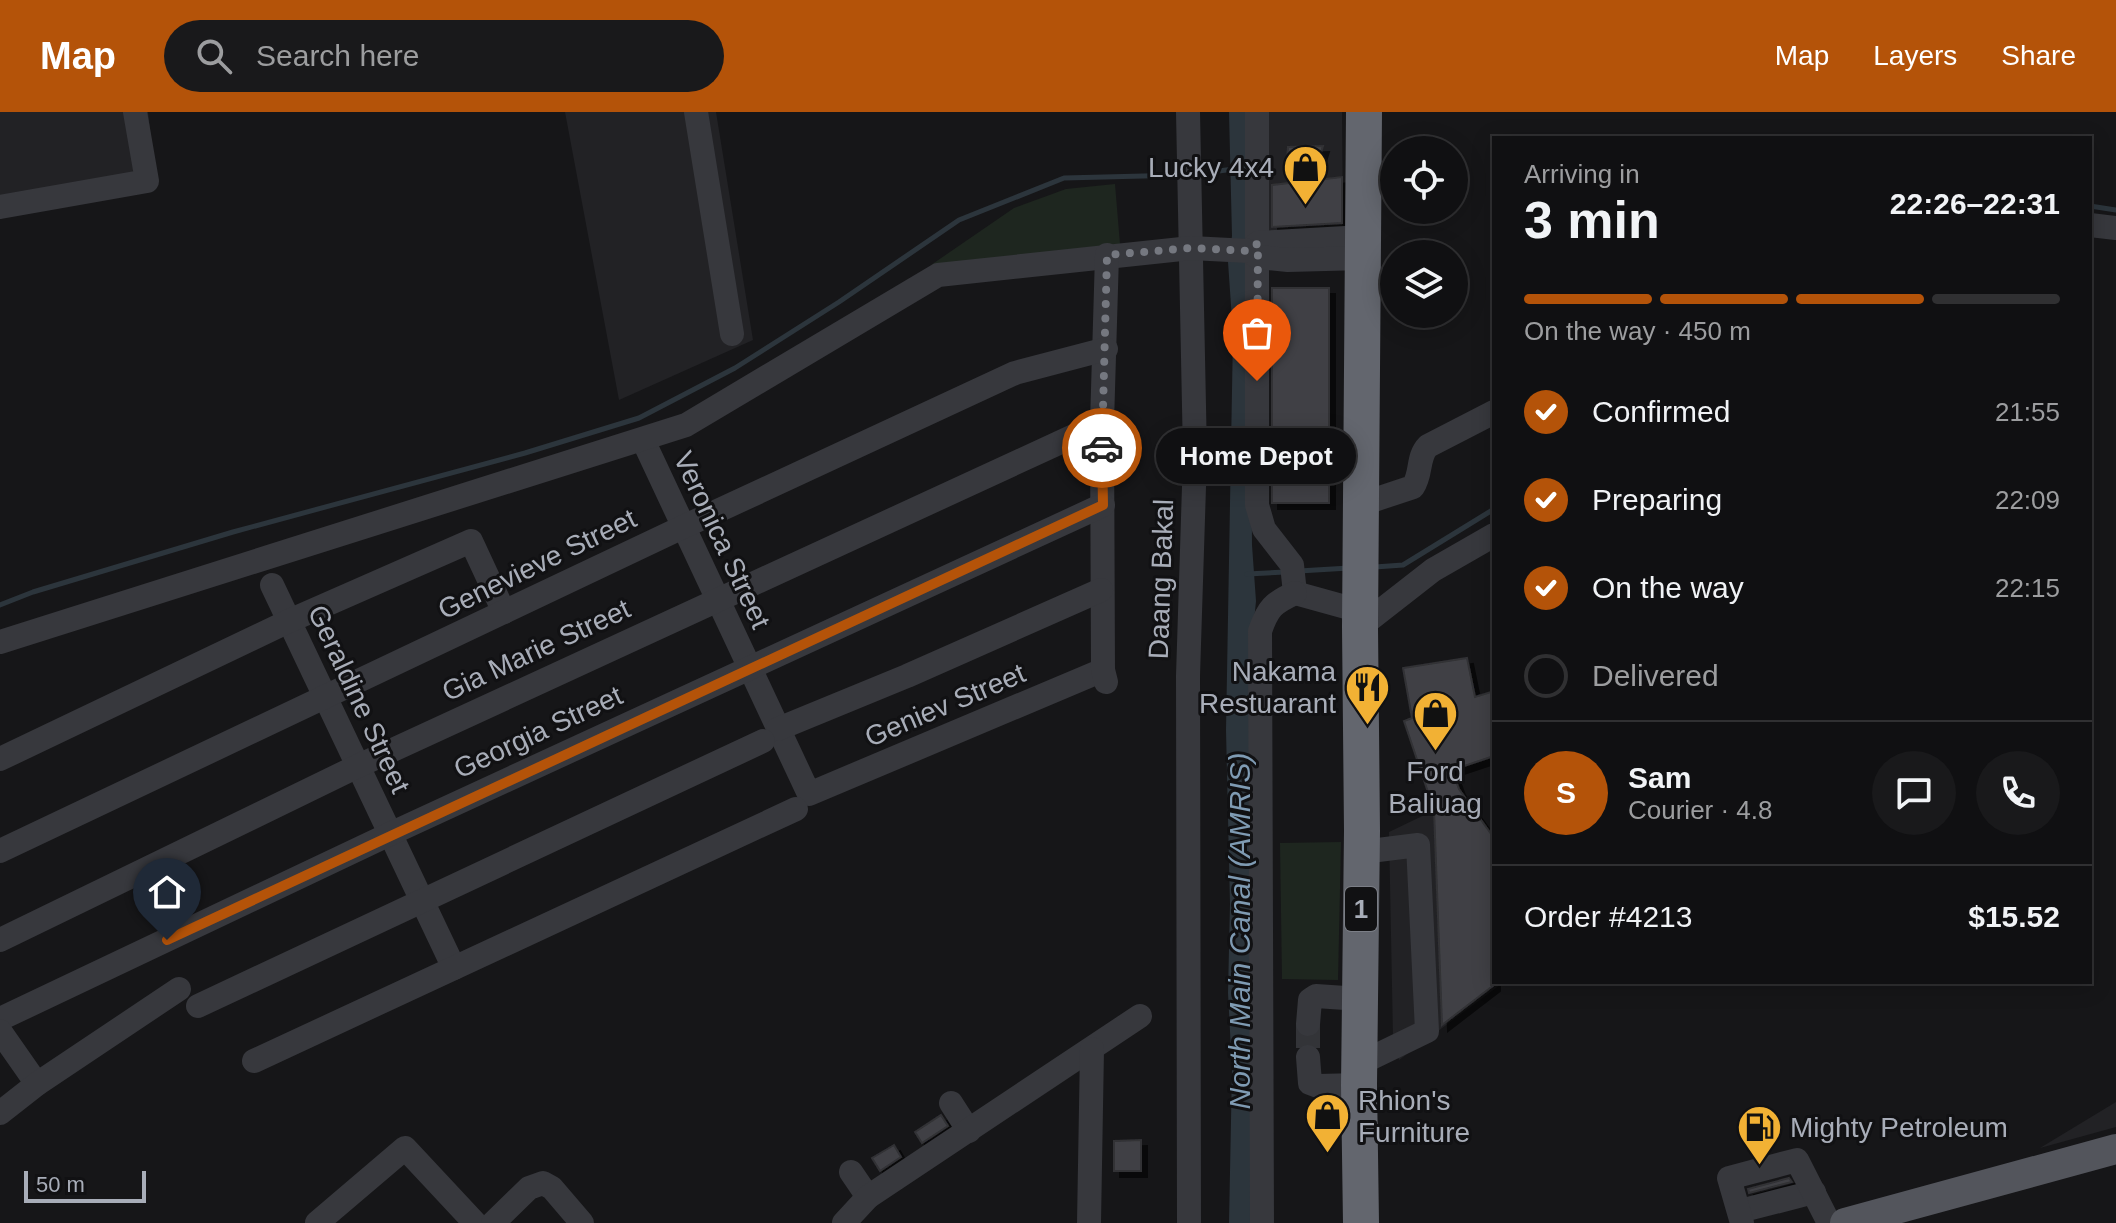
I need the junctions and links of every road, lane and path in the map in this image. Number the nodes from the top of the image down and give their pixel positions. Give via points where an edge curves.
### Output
1 (135, 112) edge
2 (696, 112) edge
3 (1188, 112) edge
4 (1257, 112) edge
5 (1364, 112) edge
6 (0, 207) edge
7 (2092, 225) edge
8 (2116, 228) edge
9 (1363, 247) junction
10 (1191, 248) junction
11 (1249, 251) junction
12 (1107, 255) junction
13 (732, 334) dead end
14 (1106, 349) junction
15 (1492, 413) edge
16 (1102, 423) junction
17 (643, 440) junction
18 (1362, 504) junction
19 (1103, 505) junction
20 (683, 527) junction
21 (1492, 536) edge
22 (1294, 579) junction
23 (272, 585) dead end
24 (1101, 590) junction
25 (717, 599) junction
26 (1360, 611) junction
27 (504, 612) junction
28 (289, 621) junction
29 (0, 642) edge
30 (749, 667) junction
31 (326, 698) junction
32 (771, 735) junction
33 (0, 759) edge
34 (358, 766) junction
35 (802, 802) junction
36 (390, 834) junction
37 (0, 851) edge
38 (1362, 852) junction
39 (422, 901) junction
40 (0, 940) edge
41 (454, 968) junction
42 (179, 989) dead end
43 (1360, 999) junction
44 (198, 1006) dead end
45 (1140, 1016) dead end
46 (0, 1019) edge
47 (1308, 1024) tunnel mouth
48 (0, 1031) edge
49 (1092, 1049) junction
50 (1308, 1057) tunnel mouth
51 (254, 1061) dead end
52 (1359, 1075) junction
53 (37, 1084) junction
54 (951, 1103) dead end
55 (0, 1113) edge
56 (969, 1131) junction
57 (2116, 1149) edge
58 (851, 1172) dead end
59 (1814, 1192) junction
60 (868, 1197) junction
61 (1741, 1217) edge
62 (317, 1223) edge
63 (475, 1223) edge
64 (493, 1223) edge
65 (582, 1223) edge
66 (844, 1223) edge
67 (1089, 1223) edge
68 (1189, 1223) edge
69 (1262, 1223) edge
70 (1361, 1223) edge
71 (1829, 1223) edge
72 (1845, 1223) edge

1 - 6 street via 147,181
2 - 13 street
3 - 10 street, Daang Bakal
4 - 11 street
5 - 9 highway, 1
7 - 8 street
9 - 11 street
9 - 18 highway, 1
10 - 11 street
10 - 12 street
10 - 68 street, Daang Bakal via 1195,455 1188,676
11 - 22 street via 1257,505 1264,529
12 - 14 street
12 - 17 street via 938,275 686,425
14 - 16 street
14 - 20 street, Genevieve Street via 1015,373
15 - 18 street via 1428,446 1413,487
16 - 19 street
16 - 25 street, Gia Marie Street
17 - 20 street, Veronica Street
17 - 29 street
18 - 26 highway, 1
19 - 24 street
19 - 30 street, Georgia Street
20 - 25 street, Veronica Street
20 - 27 street, Genevieve Street
21 - 26 street
22 - 26 street
22 - 69 street via 1267,611 1260,631
23 - 28 street, Geraldine Street
24 - 32 street
24 - 35 street, Geniev Street via 1104,676
25 - 30 street, Veronica Street
25 - 34 street, Gia Marie Street
26 - 38 highway, 1
27 - 28 street via 471,541
27 - 31 street, Genevieve Street
28 - 31 street, Geraldine Street
28 - 33 street
30 - 32 street, Veronica Street
30 - 36 street, Georgia Street
31 - 34 street, Geraldine Street
31 - 37 street, Genevieve Street
32 - 35 street, Veronica Street
32 - 39 street
34 - 36 street, Geraldine Street
34 - 40 street, Gia Marie Street
35 - 41 street, Geniev Street
36 - 39 street, Geraldine Street
36 - 46 street, Georgia Street
38 - 43 highway, 1
38 - 52 street via 1418,845 1427,1031
39 - 41 street, Geraldine Street
39 - 44 street
41 - 51 street, Geniev Street
42 - 53 street
43 - 47 street via 1316,996 1310,1000
43 - 52 highway, 1
45 - 49 street
48 - 53 street
49 - 56 street
49 - 67 street
50 - 52 street via 1310,1083 1318,1086
52 - 70 highway, 1
53 - 55 street
54 - 56 street
56 - 60 street
57 - 72 main road
58 - 60 street
59 - 61 street
59 - 61 street via 1797,1160 1729,1178
59 - 71 street
60 - 66 street
62 - 63 street via 405,1148
64 - 65 street via 529,1188 543,1183

